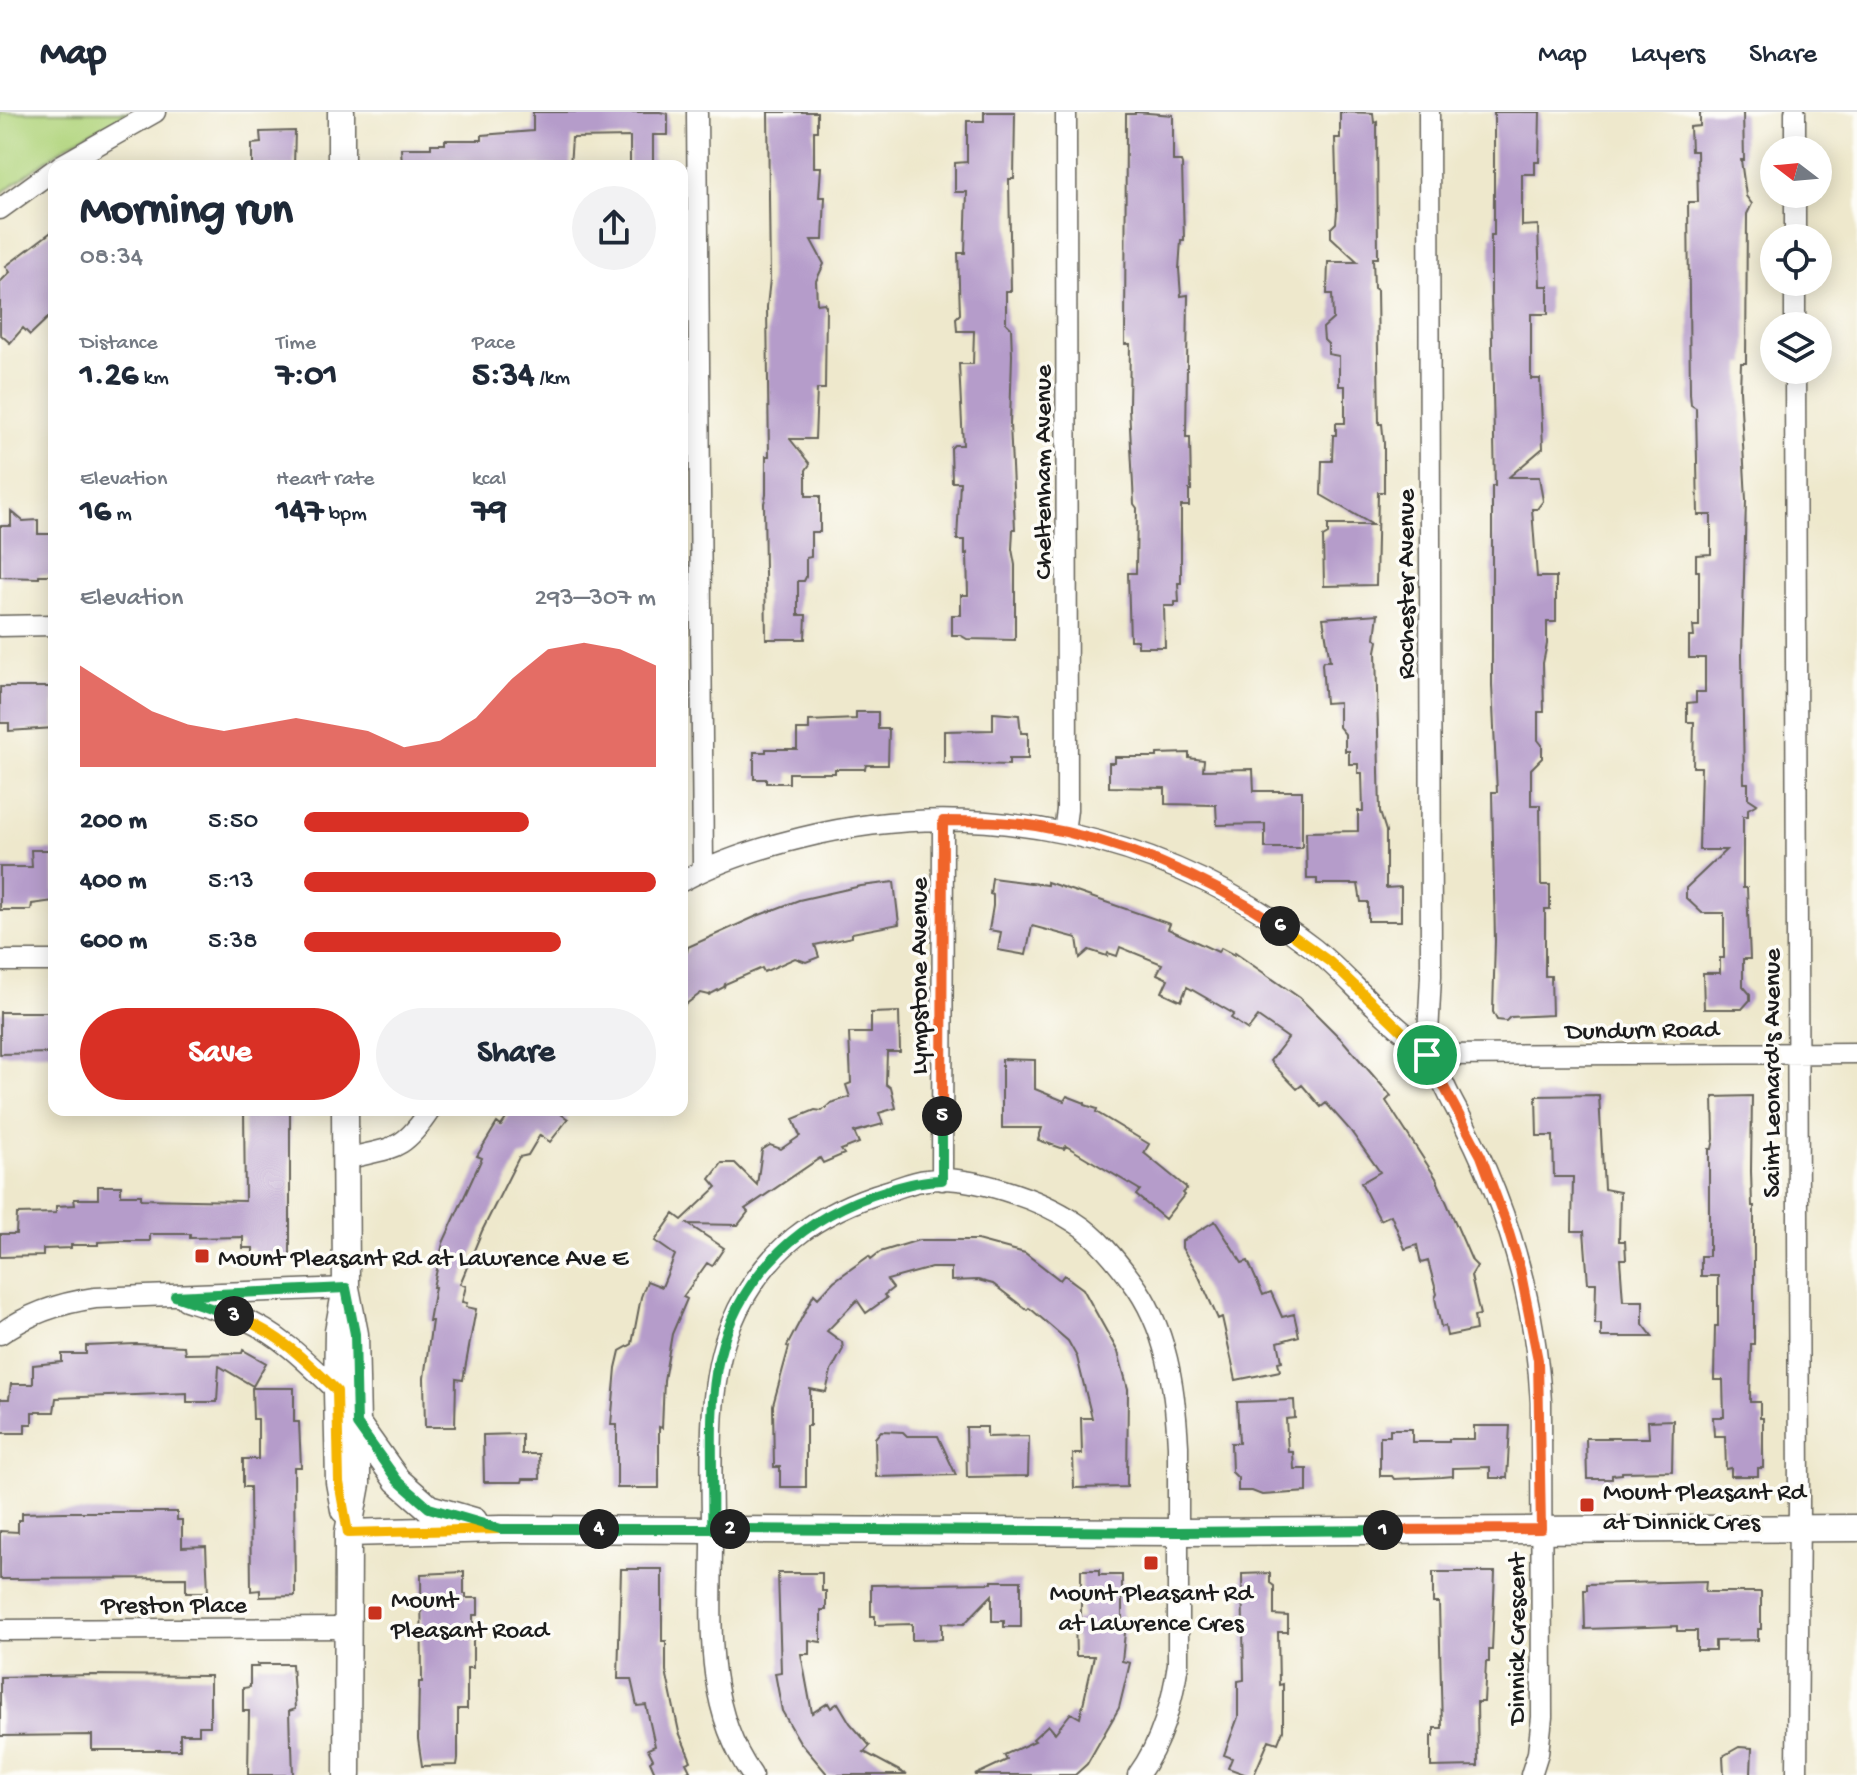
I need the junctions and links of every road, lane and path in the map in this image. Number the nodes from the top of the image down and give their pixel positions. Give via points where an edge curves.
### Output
1 (155, 112) edge
2 (341, 112) edge
3 (697, 112) edge
4 (1066, 112) edge
5 (1429, 112) edge
6 (1795, 112) edge
7 (1795, 136) edge
8 (71, 160) edge
9 (341, 160) edge
10 (48, 174) edge
11 (0, 209) edge
12 (1795, 384) edge
13 (48, 625) edge
14 (0, 626) edge
15 (943, 821) junction
16 (1064, 832) junction
17 (703, 869) junction
18 (688, 878) edge
19 (0, 961) edge
20 (48, 961) edge
21 (1796, 1053) junction
22 (1857, 1053) edge
23 (1427, 1055) junction
24 (345, 1116) edge
25 (426, 1116) edge
26 (346, 1159) junction
27 (942, 1180) junction
28 (346, 1288) junction
29 (175, 1296) junction
30 (0, 1334) edge
31 (337, 1391) junction
32 (357, 1424) junction
33 (1798, 1528) junction
34 (1857, 1528) edge
35 (501, 1529) junction
36 (712, 1529) junction
37 (1541, 1529) junction
38 (1179, 1532) junction
39 (348, 1533) junction
40 (348, 1628) junction
41 (0, 1630) edge
42 (347, 1775) edge
43 (752, 1775) edge
44 (1138, 1775) edge
45 (1531, 1775) edge
46 (1797, 1775) edge

1 - 8 street
2 - 9 main road
3 - 17 street
4 - 16 street, Cheltenham Avenue
5 - 23 street, Rochester Avenue
6 - 7 street
10 - 11 street
12 - 21 street, Saint Leonard's Avenue
13 - 14 street
15 - 16 street, Dinnick Crescent
15 - 17 street, Dinnick Crescent via 859,825
15 - 27 street, Lympstone Avenue
16 - 23 street, Dinnick Crescent via 1184,871 1263,914 1330,962
17 - 18 street, Dinnick Crescent
19 - 20 street
21 - 22 street, Dundurn Road
21 - 23 street, Dundurn Road
21 - 33 street, Saint Leonard's Avenue
23 - 37 street, Dinnick Crescent via 1481,1156 1520,1269 1538,1360
24 - 26 main road
25 - 26 street via 399,1146
26 - 28 main road
27 - 36 street via 866,1197 814,1222 789,1240 745,1297 724,1342 715,1384
27 - 38 street via 1011,1193 1077,1223 1132,1281 1167,1358 1176,1413
28 - 29 street
28 - 31 main road via 338,1331
28 - 32 main road via 355,1334
29 - 30 street via 66,1302
29 - 31 street via 272,1334
31 - 39 main road via 339,1482
32 - 35 main road via 397,1480 429,1508
32 - 39 main road via 357,1484
33 - 34 main road
33 - 37 main road
33 - 46 street, Saint Leonard's Avenue
35 - 36 main road
35 - 39 main road
36 - 38 main road
36 - 43 street via 711,1620 718,1693 728,1732
37 - 38 main road
37 - 45 street, Dinnick Crescent via 1542,1717
38 - 44 street via 1173,1699
39 - 40 main road
40 - 41 street, Preston Place
40 - 42 main road

